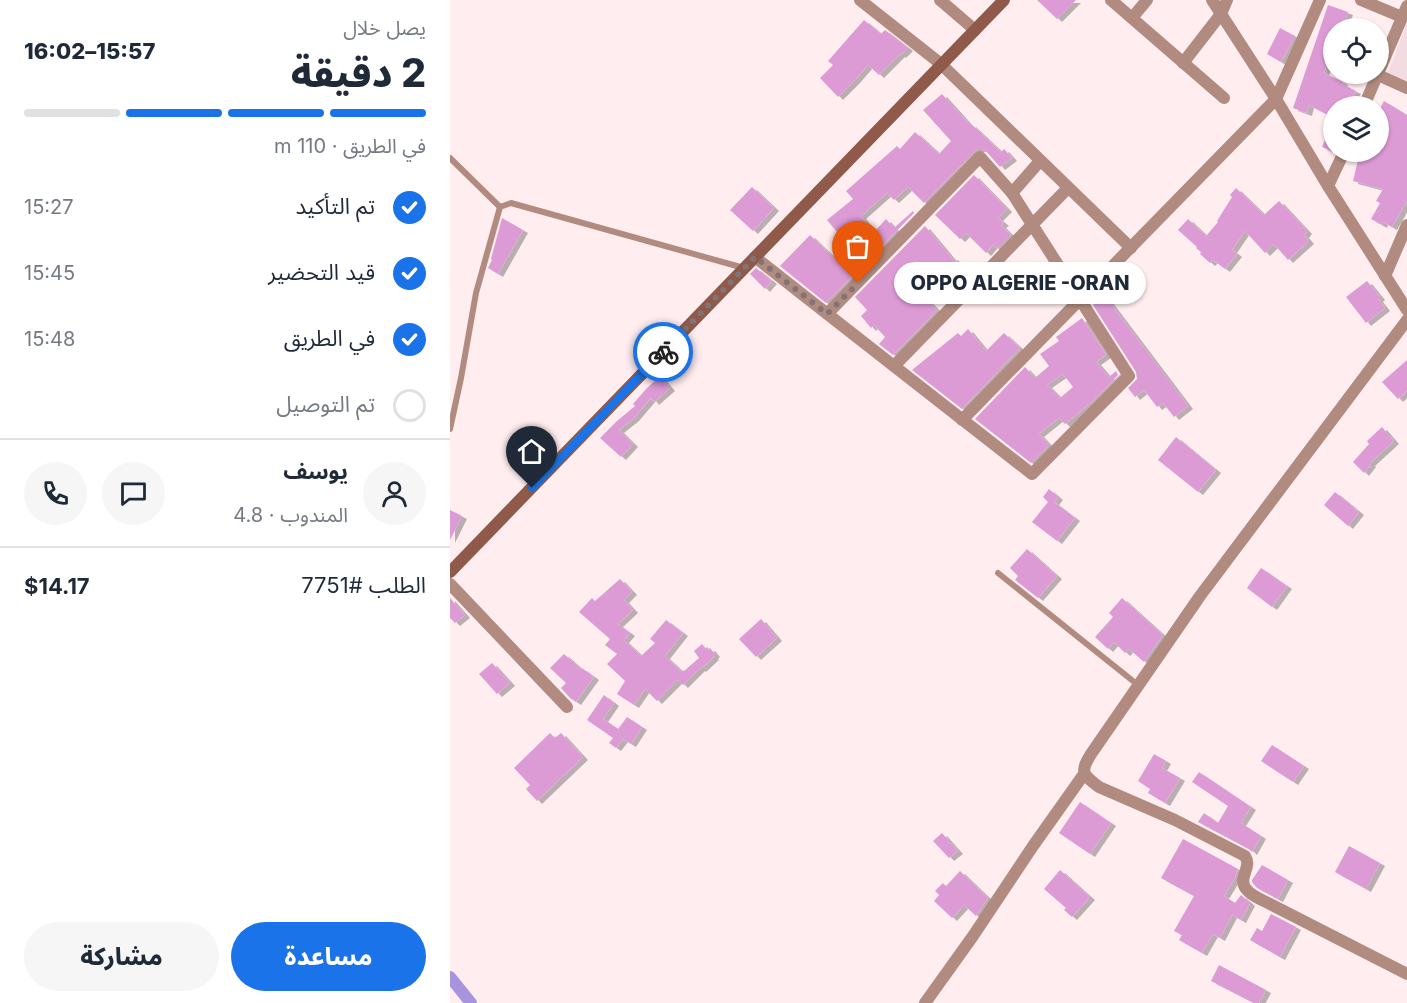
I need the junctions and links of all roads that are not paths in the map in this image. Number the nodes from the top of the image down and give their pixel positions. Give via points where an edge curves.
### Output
1 (860, 0) edge
2 (939, 0) edge
3 (1004, 0) edge
4 (1112, 0) edge
5 (1147, 0) edge
6 (1212, 0) edge
7 (1227, 0) edge
8 (1320, 0) edge
9 (1361, 0) edge
10 (1404, 12) edge
11 (1221, 14) junction
12 (1132, 18) junction
13 (975, 30) junction
14 (1389, 48) edge
15 (1183, 63) junction
16 (941, 64) junction
17 (1389, 80) edge
18 (1407, 88) edge
19 (1224, 98) dead end
20 (1276, 99) junction
21 (450, 158) edge
22 (1040, 161) junction
23 (1339, 162) edge
24 (1328, 186) junction
25 (1068, 188) junction
26 (1012, 193) junction
27 (500, 207) junction
28 (1032, 225) junction
29 (1407, 225) edge
30 (1131, 248) junction
31 (755, 257) junction
32 (744, 268) junction
33 (1384, 276) junction
34 (1080, 300) junction
35 (1407, 310) edge
36 (827, 314) junction
37 (1407, 320) edge
38 (894, 366) junction
39 (962, 420) junction
40 (450, 429) edge
41 (450, 573) edge
42 (998, 573) dead end
43 (450, 584) edge
44 (1138, 685) junction
45 (567, 707) dead end
46 (1084, 774) junction
47 (1407, 974) edge
48 (925, 1003) edge

1 - 16 street
2 - 13 street
3 - 13 main road
4 - 12 street
5 - 12 street
6 - 11 street
7 - 11 street
8 - 20 street
9 - 10 street
10 - 14 street
11 - 15 street
11 - 20 street
12 - 15 street
13 - 16 main road
15 - 19 street
16 - 22 street
16 - 31 main road
17 - 18 street
20 - 24 street
20 - 30 street
21 - 27 lane
22 - 25 street
22 - 26 street
23 - 24 street
24 - 33 street
25 - 28 street
25 - 30 street
26 - 28 street
26 - 36 street via 980,157
27 - 32 lane via 512,203
27 - 40 lane via 476,293
28 - 34 street
28 - 38 street
29 - 33 street
30 - 34 street
31 - 32 main road
31 - 36 street
32 - 41 main road
33 - 35 street
34 - 39 street
34 - 39 street via 1129,376 1032,474
36 - 38 street
37 - 44 street
38 - 39 street
42 - 44 lane
43 - 45 street
44 - 46 street via 1091,754
46 - 47 street via 1099,787 1241,854 1248,861 1243,879 1247,890
46 - 48 street

